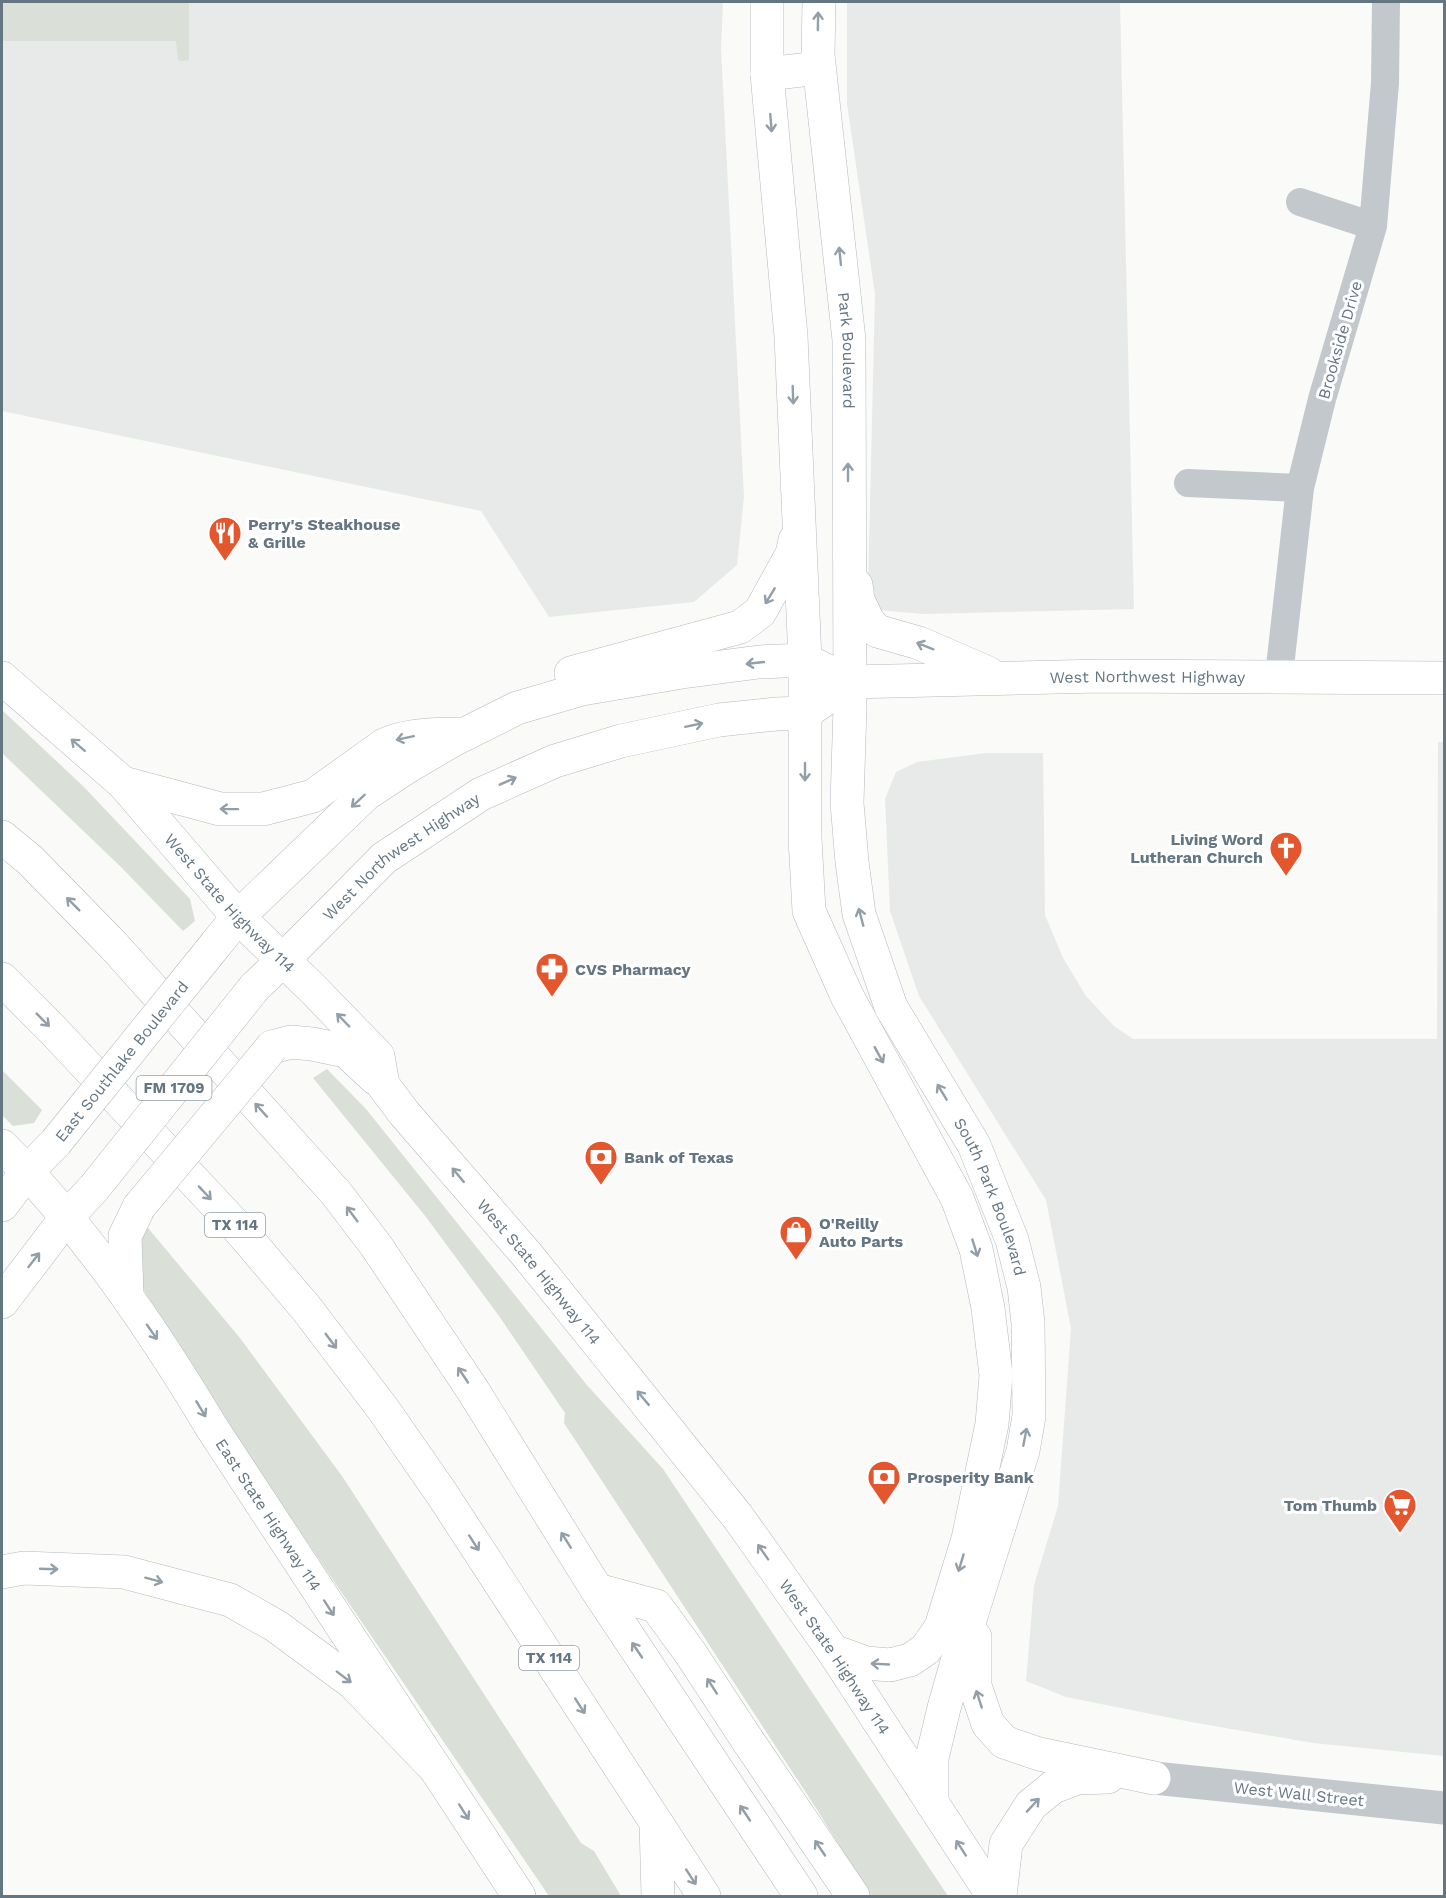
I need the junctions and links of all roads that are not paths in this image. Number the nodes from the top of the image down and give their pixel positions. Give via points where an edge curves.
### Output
1 (767, 2) edge
2 (819, 2) edge
3 (1386, 2) edge
4 (819, 68) junction
5 (766, 74) junction
6 (1300, 202) dead end
7 (1373, 226) junction
8 (1188, 483) dead end
9 (1300, 488) junction
10 (848, 521) junction
11 (799, 523) junction
12 (1279, 676) junction
13 (2, 678) edge
14 (998, 678) junction
15 (1444, 678) edge
16 (805, 686) junction
17 (850, 690) junction
18 (517, 708) junction
19 (463, 734) junction
20 (123, 783) junction
21 (2, 837) edge
22 (238, 917) junction
23 (283, 960) junction
24 (2, 979) edge
25 (894, 1012) junction
26 (864, 1028) junction
27 (382, 1085) junction
28 (2, 1146) edge
29 (27, 1172) junction
30 (995, 1196) junction
31 (2, 1204) edge
32 (961, 1210) junction
33 (66, 1218) junction
34 (127, 1296) junction
35 (2, 1302) edge
36 (996, 1375) junction
37 (1029, 1376) junction
38 (2, 1572) edge
39 (597, 1590) junction
40 (975, 1603) junction
41 (926, 1649) junction
42 (833, 1651) junction
43 (944, 1708) junction
44 (431, 1764) junction
45 (1154, 1778) junction
46 (932, 1803) junction
47 (1444, 1808) edge
48 (656, 1822) junction
49 (519, 1896) edge
50 (658, 1896) edge
51 (704, 1896) edge
52 (801, 1896) edge
53 (853, 1896) edge
54 (993, 1896) edge
55 (1000, 1896) edge

1 - 5 main road
4 -> 2 main road, Park Boulevard
3 - 7 street, Brookside Drive via 1385,82
4 - 5 main road
10 -> 4 main road, Park Boulevard via 849,340
5 -> 11 main road via 791,336
6 - 7 street
7 - 9 street, Brookside Drive
8 - 9 street
9 - 12 street, Brookside Drive
14 -> 10 main road via 919,643 878,631 868,621 858,600
10 - 17 main road, Park Boulevard
11 - 16 main road
11 -> 18 main road via 792,554 777,584 760,612 740,627 572,672
12 - 14 main road, West Northwest Highway
12 - 15 main road, West Northwest Highway
20 -> 13 main road, West State Highway 114
14 - 17 main road, West Northwest Highway
16 - 17 main road, West Northwest Highway
16 - 17 main road
16 -> 18 main road, West Northwest Highway via 759,662 582,689
23 -> 16 main road, West Northwest Highway via 384,858 481,794 555,761 621,741 719,720 776,714
16 -> 26 main road, South Park Boulevard via 809,911
25 -> 17 main road, South Park Boulevard via 859,914 847,803
18 - 19 main road, West Northwest Highway
19 -> 20 main road via 396,739 313,796 263,809 220,809
19 -> 22 main road, West Northwest Highway via 366,794
20 - 22 main road, West State Highway 114
39 -> 21 main road via 472,1389 336,1193 114,946 30,860
22 - 23 main road, West State Highway 114
22 - 29 main road, East Southlake Boulevard / FM 1709, bridge via 56,1142
27 -> 23 main road, West State Highway 114 via 378,1056
23 - 33 main road, West Northwest Highway / FM 1709, bridge via 254,988
24 -> 48 main road, TX 114 via 238,1228 306,1308 442,1494
25 - 26 main road
30 -> 25 main road, South Park Boulevard via 974,1145
26 -> 32 main road, South Park Boulevard
27 - 34 main road, bridge via 346,1051 291,1042 272,1047 139,1207 126,1236
42 -> 27 main road, West State Highway 114 via 738,1517 677,1440 528,1256
28 - 29 main road, East State Highway 114
29 - 31 main road, East Southlake Boulevard / FM 1709
29 - 33 main road, East State Highway 114
30 - 32 main road
30 - 37 main road, South Park Boulevard via 1024,1287
32 -> 36 main road, South Park Boulevard via 976,1249
33 - 34 main road, East State Highway 114
35 -> 33 main road, FM 1709
34 -> 44 main road, East State Highway 114
36 - 37 main road
36 -> 41 main road, South Park Boulevard via 992,1424 968,1539 941,1627
40 -> 37 main road, South Park Boulevard via 1023,1451 1029,1416
38 -> 44 main road via 24,1568 124,1572 230,1600 276,1626 353,1683
52 -> 39 main road
53 -> 39 main road via 656,1606
40 - 43 main road, South Park Boulevard
45 -> 40 main road via 1040,1754 1004,1742 988,1724 975,1686
41 -> 42 main road via 890,1665 866,1663
41 - 43 main road via 929,1691
42 - 46 main road, West State Highway 114
43 - 45 main road via 975,1736 1032,1766
43 - 46 main road, South Park Boulevard via 932,1758
44 -> 49 main road, East State Highway 114
45 - 47 street, West Wall Street
55 -> 45 main road via 1006,1844 1031,1805 1053,1786 1077,1778
54 -> 46 main road, West State Highway 114
48 - 50 main road
48 -> 51 main road, TX 114

